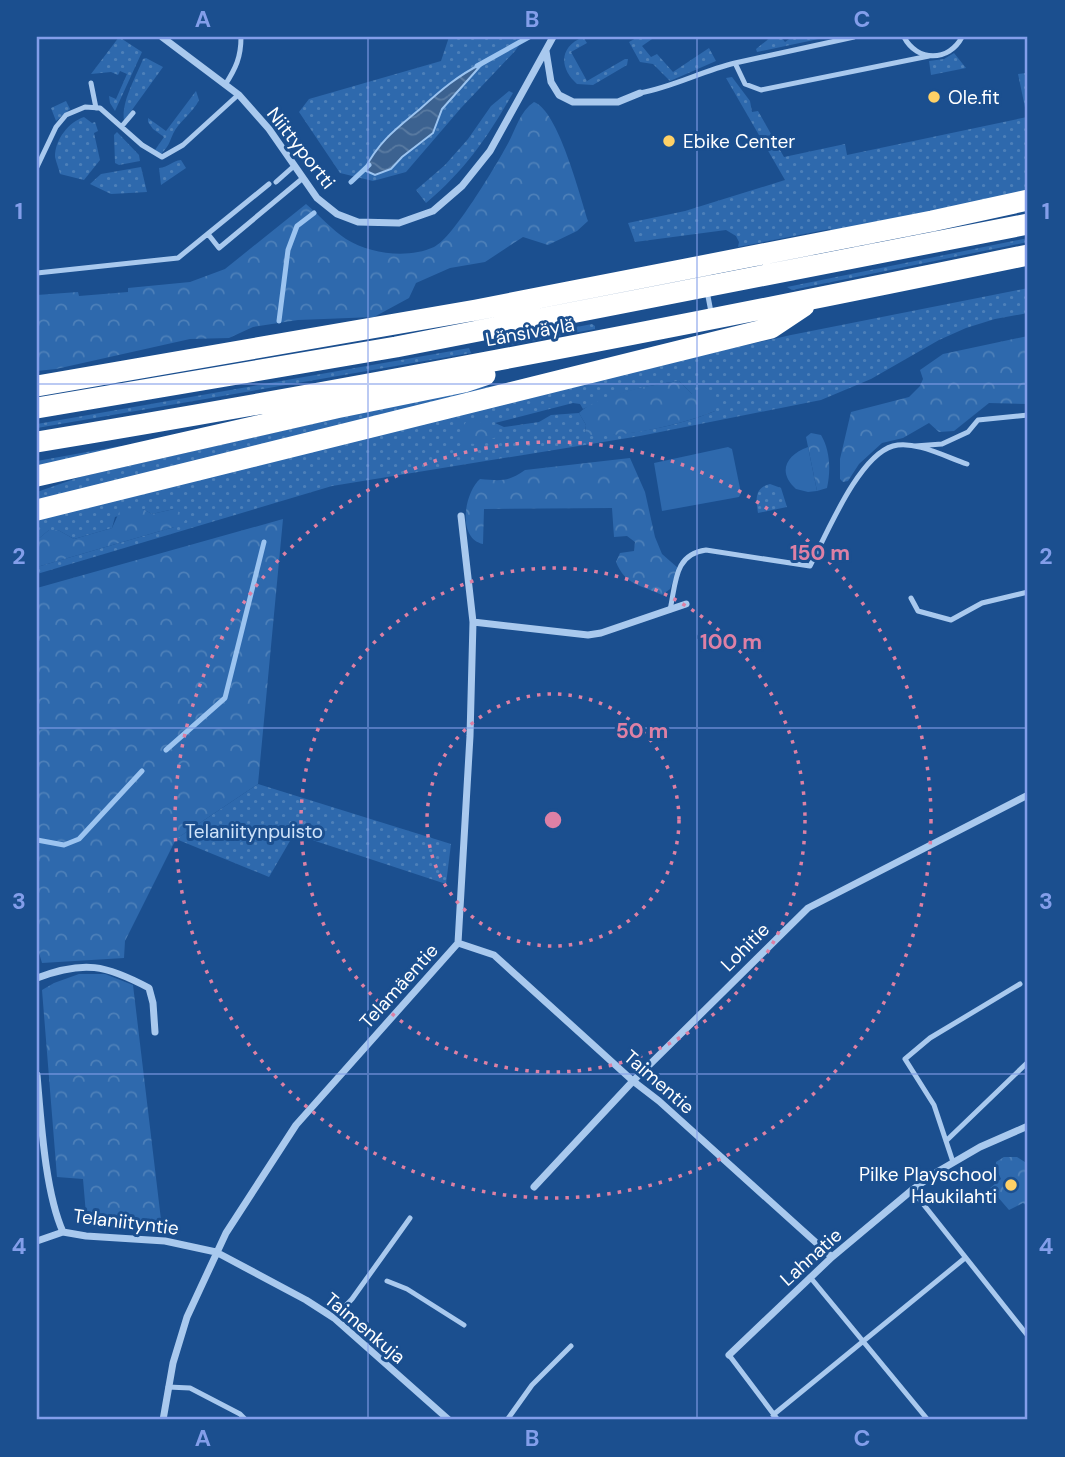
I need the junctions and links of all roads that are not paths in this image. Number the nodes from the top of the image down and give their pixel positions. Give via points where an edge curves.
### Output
1 (162, 37) edge
2 (241, 37) edge
3 (553, 37) edge
4 (854, 37) edge
5 (904, 37) edge
6 (962, 37) edge
7 (546, 51) junction
8 (929, 56) junction
9 (735, 63) junction
10 (92, 83) dead end
11 (225, 85) junction
12 (640, 93) joint
13 (238, 94) junction
14 (96, 108) junction
15 (133, 113) dead end
16 (122, 126) junction
17 (294, 166) junction
18 (37, 167) edge
19 (303, 178) junction
20 (1028, 200) edge
21 (1028, 224) edge
22 (208, 234) junction
23 (1028, 255) edge
24 (37, 273) edge
25 (706, 288) junction
26 (813, 299) junction
27 (712, 320) junction
28 (572, 348) junction
29 (37, 386) edge
30 (37, 408) edge
31 (1028, 415) edge
32 (37, 442) edge
33 (912, 446) junction
34 (967, 464) dead end
35 (37, 476) edge
36 (37, 510) edge
37 (461, 516) dead end
38 (1028, 592) edge
39 (911, 598) dead end
40 (686, 604) dead end
41 (670, 610) junction
42 (473, 622) junction
43 (1028, 795) edge
44 (458, 943) junction
45 (37, 978) edge
46 (1020, 984) dead end
47 (155, 1032) dead end
48 (1028, 1062) edge
49 (37, 1075) edge
50 (633, 1081) junction
51 (1028, 1126) edge
52 (946, 1142) junction
53 (953, 1162) junction
54 (534, 1187) dead end
55 (912, 1190) junction
56 (410, 1217) dead end
57 (63, 1232) junction
58 (37, 1241) edge
59 (216, 1252) junction
60 (832, 1256) junction
61 (965, 1258) junction
62 (810, 1277) junction
63 (387, 1281) dead end
64 (334, 1318) junction
65 (464, 1325) dead end
66 (1028, 1336) edge
67 (863, 1340) junction
68 (571, 1346) dead end
69 (729, 1355) joint
70 (168, 1387) junction
71 (773, 1415) junction
72 (163, 1420) edge
73 (246, 1420) edge
74 (449, 1420) edge
75 (507, 1420) edge
76 (778, 1420) edge
77 (928, 1420) edge

1 - 11 street, Niittyportti
2 - 11 lane via 236,69
3 - 7 street, Niittyportti
4 - 9 lane
5 - 8 lane via 911,48
6 - 8 lane via 950,51
7 - 12 street via 551,82 559,95 573,102 618,102
7 - 19 street, Niittyportti via 490,151 462,186 433,211 399,223 358,222 337,214 317,198
8 - 9 lane via 761,90 745,84
9 - 12 lane
10 - 14 lane
11 - 13 street, Niittyportti
13 - 16 lane via 183,145 162,157
13 - 17 street, Niittyportti
14 - 16 lane
14 - 18 lane via 66,115
15 - 16 lane
17 - 19 street, Niittyportti
17 - 22 lane
19 - 22 lane via 219,248
20 - 29 highway via 476,310
21 - 25 highway, Länsiväylä
22 - 24 lane via 178,258
23 - 26 highway, Länsiväylä
25 - 27 lane
25 - 30 highway, Länsiväylä
26 - 27 highway, Länsiväylä
26 - 36 highway via 771,328
27 - 28 highway, Länsiväylä
28 - 32 highway, Länsiväylä
28 - 35 highway via 464,382
31 - 33 lane via 978,420 968,432 942,444
33 - 34 lane
33 - 41 lane via 884,451 856,479 810,566 695,551 680,566
37 - 42 street, Telamäentie
38 - 39 lane via 982,603 951,620 918,611
40 - 41 street
41 - 42 street via 588,635
42 - 44 street, Telamäentie
43 - 50 street, Lohitie via 808,908
44 - 50 street, Taimentie via 494,955
44 - 59 street, Telamäentie via 296,1125
45 - 47 street via 82,967 106,967 131,978 149,988
46 - 52 lane via 930,1038 905,1059 934,1105
48 - 52 lane
49 - 57 street, Telaniityntie via 51,1193
50 - 54 street, Lohitie
50 - 60 street, Taimentie
51 - 53 street, Lahnatie
52 - 53 lane
53 - 55 street, Lahnatie
55 - 60 street, Lahnatie
55 - 61 lane
56 - 64 lane
57 - 58 street
57 - 59 street, Telaniityntie via 165,1241
59 - 64 street, Taimenkuja
59 - 70 street, Telamäentie via 187,1317
60 - 62 street, Lahnatie
61 - 66 lane
61 - 67 lane
62 - 67 lane
62 - 69 street, Lahnatie
63 - 65 lane
64 - 74 street, Taimenkuja
67 - 71 lane
67 - 77 lane
68 - 75 lane via 532,1385
69 - 71 lane
70 - 72 street, Telamäentie
70 - 73 lane via 190,1388
71 - 76 lane

